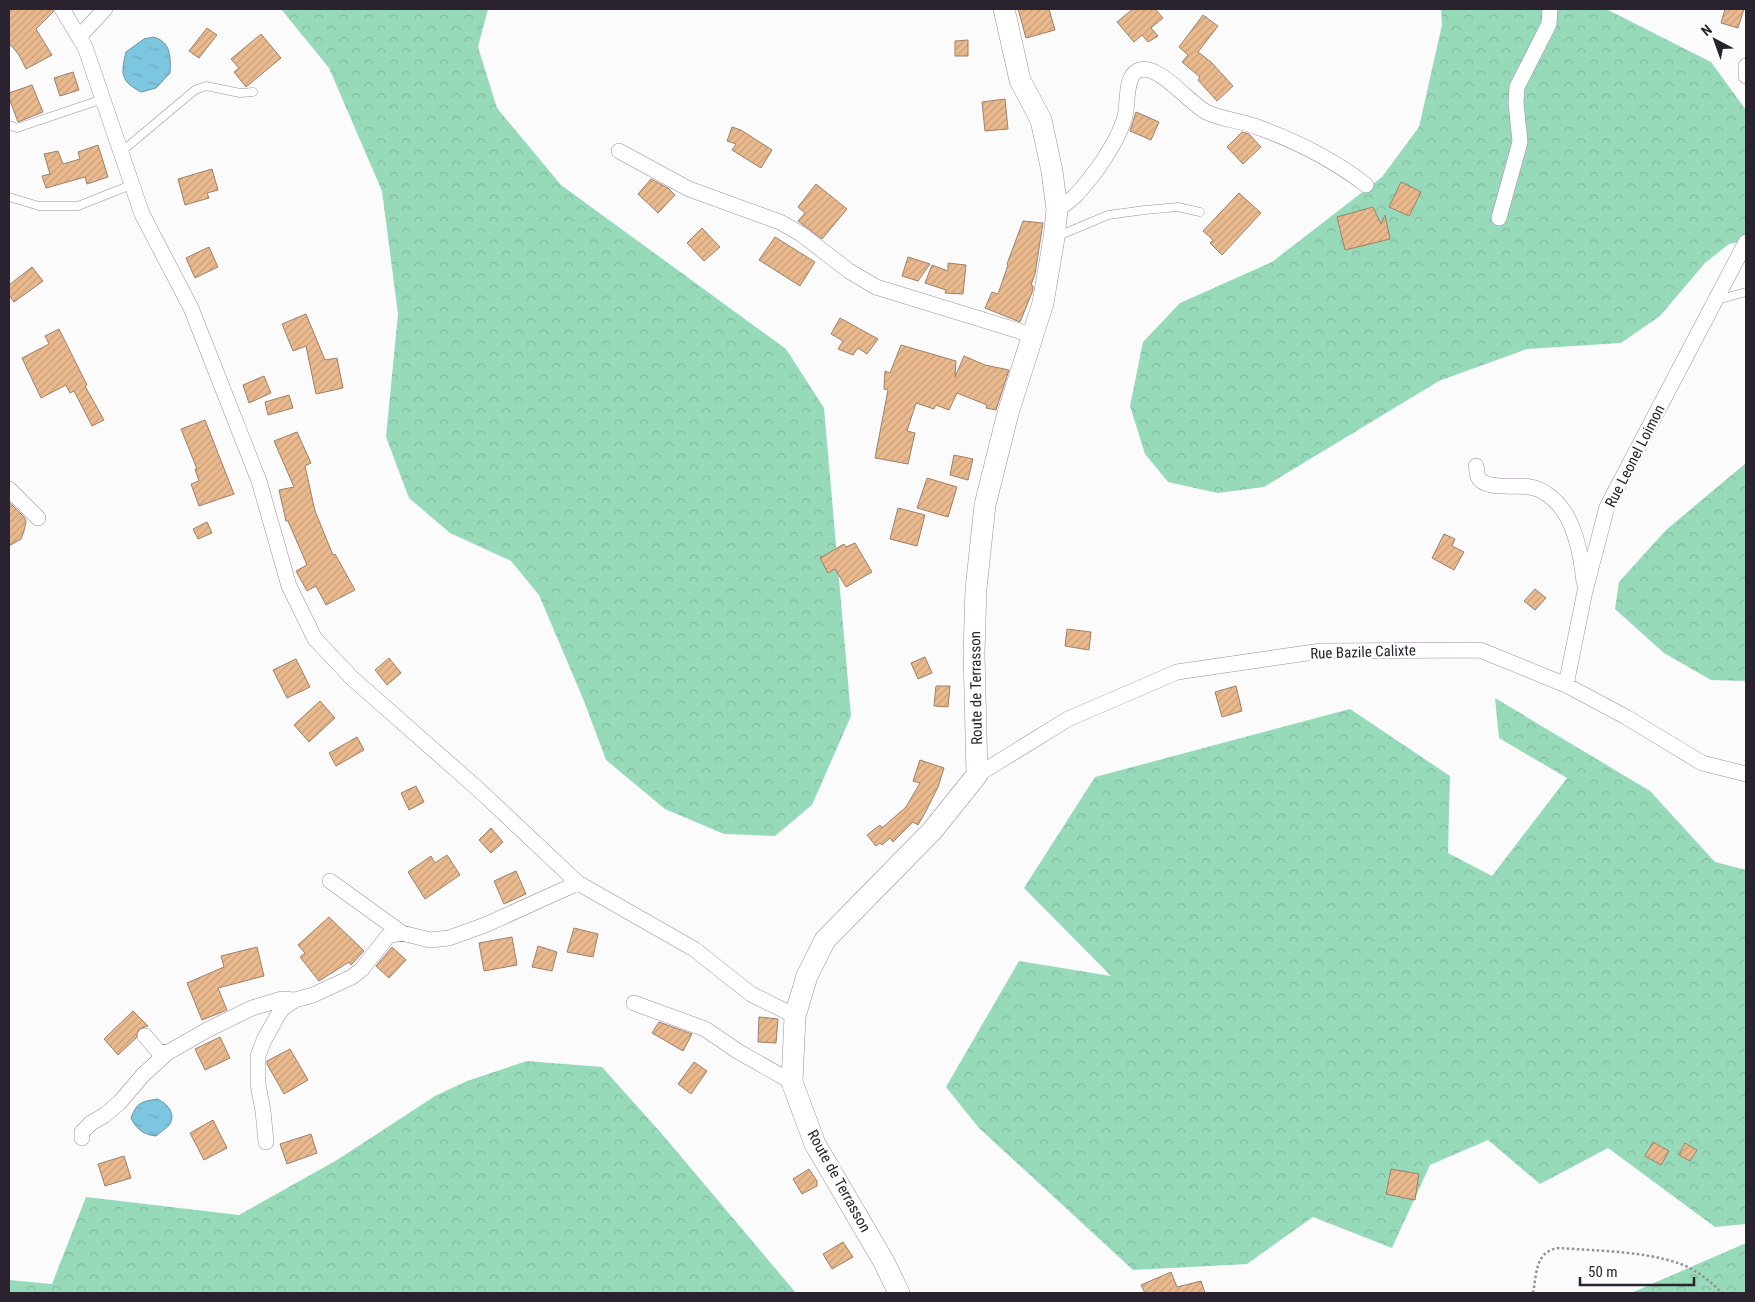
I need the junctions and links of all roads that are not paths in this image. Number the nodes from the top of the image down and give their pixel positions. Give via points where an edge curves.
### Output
1 (62, 9) edge
2 (105, 9) edge
3 (1004, 9) edge
4 (1550, 9) edge
5 (79, 37) junction
6 (1746, 66) edge
7 (1746, 76) edge
8 (253, 92) dead end
9 (103, 99) junction
10 (9, 125) edge
11 (619, 151) dead end
12 (121, 152) junction
13 (131, 185) junction
14 (1366, 185) dead end
15 (9, 197) edge
16 (1057, 210) junction
17 (1200, 212) dead end
18 (1499, 218) dead end
19 (1054, 238) junction
20 (1746, 242) edge
21 (1746, 292) edge
22 (1715, 301) junction
23 (1032, 335) junction
24 (1476, 466) dead end
25 (9, 489) edge
26 (38, 518) dead end
27 (1585, 591) junction
28 (1566, 685) junction
29 (1746, 774) edge
30 (977, 775) junction
31 (330, 881) dead end
32 (578, 883) junction
33 (402, 933) junction
34 (295, 1000) junction
35 (634, 1003) dead end
36 (795, 1016) junction
37 (145, 1036) dead end
38 (167, 1053) junction
39 (792, 1082) junction
40 (82, 1138) dead end
41 (266, 1142) dead end
42 (899, 1293) edge

1 - 5 street
2 - 5 street
3 - 16 street, Route de Terrasson via 1020,80 1041,120
4 - 18 street via 1549,24 1518,87 1516,103 1520,142
5 - 9 street
6 - 7 street
8 - 12 lane via 240,93 206,86 194,90
9 - 10 lane via 17,128
9 - 12 street
11 - 23 street via 689,189 780,222 876,287
12 - 13 street
13 - 15 lane via 78,206 39,206
13 - 32 street via 142,214 191,308 259,481 289,586 315,639 353,679
14 - 16 street via 1309,150 1259,127 1205,111 1157,73 1147,69 1132,75 1125,119 1117,138 1087,182
16 - 19 street, Route de Terrasson
17 - 19 lane via 1178,207 1108,215
19 - 23 street, Route de Terrasson via 1043,303
20 - 22 street, Rue Leonel Loimon
21 - 22 lane
22 - 27 street, Rue Leonel Loimon via 1608,507
23 - 30 street, Route de Terrasson via 985,504 976,589 974,653
24 - 27 street via 1478,478 1483,483 1531,487 1555,500 1576,540
25 - 26 street
27 - 28 street, Rue Leonel Loimon
28 - 29 street, Rue Bazile Calixte via 1626,716 1702,763
28 - 30 street, Rue Bazile Calixte via 1480,650 1321,651 1177,672 1068,719
30 - 36 street, Route de Terrasson via 932,831 825,940 808,976
31 - 33 street
32 - 33 street via 449,938 430,940
32 - 36 street via 694,949 752,994
33 - 34 street via 388,936 352,977
34 - 38 street via 282,999 252,1008
34 - 41 street via 278,1015 258,1056 258,1084
35 - 39 street via 705,1029
36 - 39 street, Route de Terrasson
37 - 38 street via 158,1051
38 - 40 street via 120,1102 91,1123 82,1132
39 - 42 street, Route de Terrasson via 815,1144

